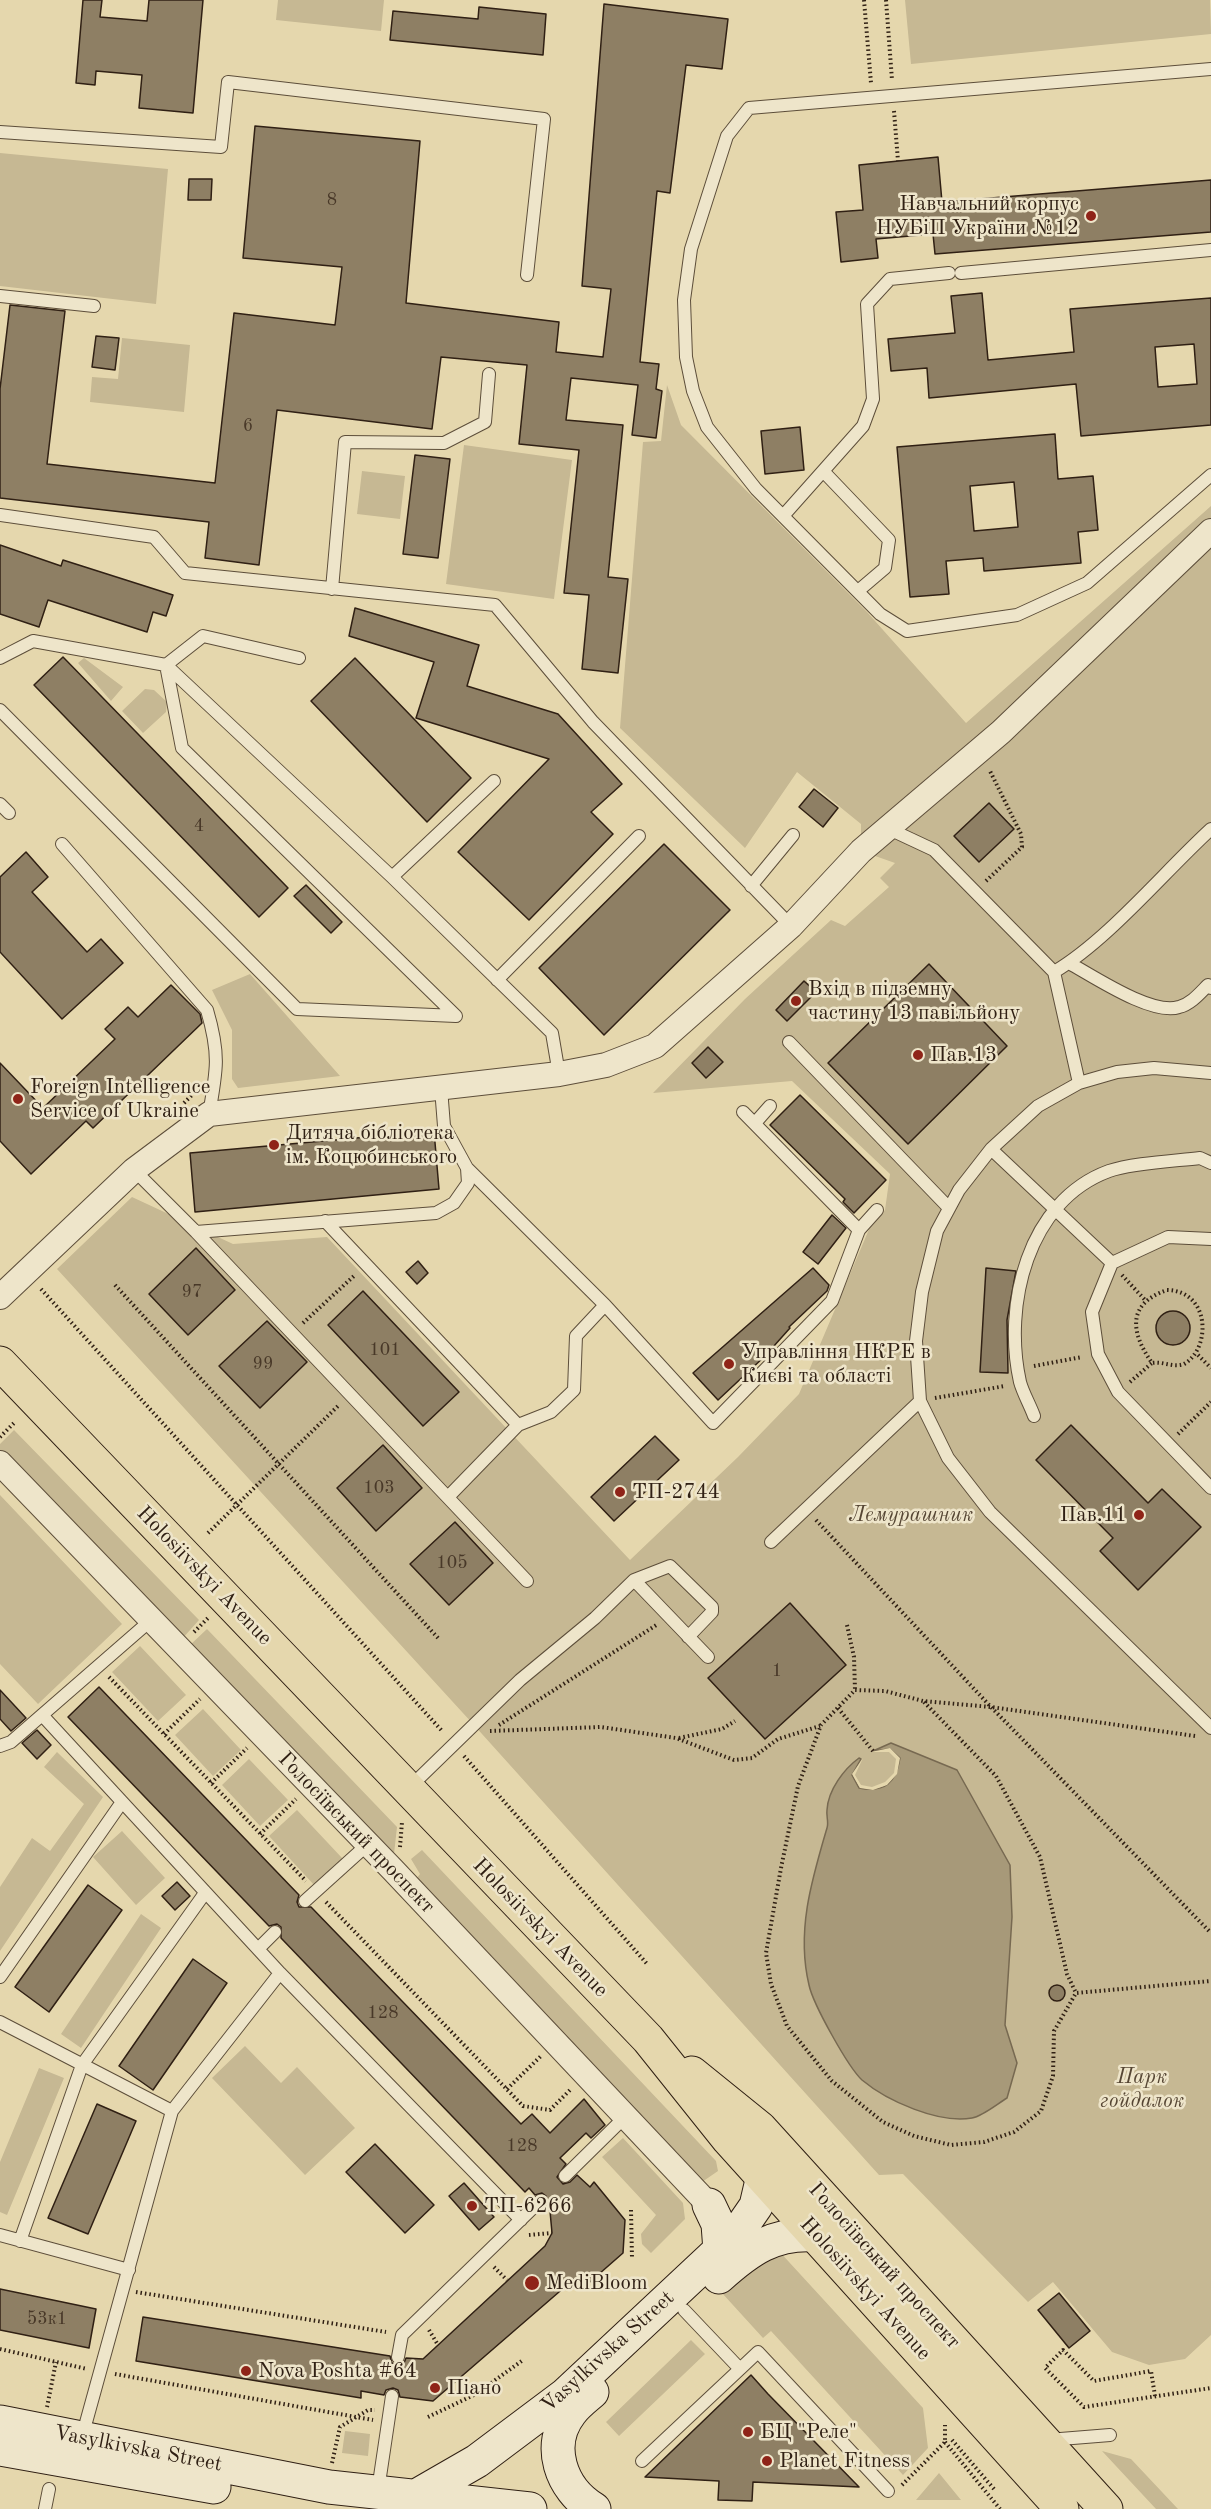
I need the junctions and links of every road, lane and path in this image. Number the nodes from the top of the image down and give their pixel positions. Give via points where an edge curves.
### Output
1 (864, 0) edge
2 (886, 0) edge
3 (1211, 69) edge
4 (893, 95) junction
5 (873, 97) junction
6 (0, 132) edge
7 (898, 161) dead end
8 (1211, 250) edge
9 (527, 275) dead end
10 (0, 296) edge
11 (94, 306) dead end
12 (489, 374) dead end
13 (823, 471) junction
14 (1211, 475) edge
15 (0, 515) edge
16 (783, 516) junction
17 (1211, 531) edge
18 (332, 590) junction
19 (858, 591) junction
20 (0, 658) edge
21 (299, 658) dead end
22 (166, 665) junction
23 (0, 710) edge
24 (987, 744) junction
25 (494, 781) dead end
26 (887, 828) junction
27 (1211, 829) edge
28 (793, 835) dead end
29 (639, 836) dead end
30 (62, 843) dead end
31 (392, 877) junction
32 (751, 886) junction
33 (975, 892) junction
34 (791, 926) junction
35 (1069, 963) junction
36 (1054, 972) junction
37 (497, 980) junction
38 (1211, 988) edge
39 (789, 1042) dead end
40 (1211, 1073) edge
41 (559, 1074) junction
42 (1079, 1083) junction
43 (441, 1088) junction
44 (770, 1106) dead end
45 (744, 1112) dead end
46 (209, 1114) junction
47 (755, 1123) junction
48 (991, 1149) junction
49 (1211, 1163) edge
50 (467, 1168) junction
51 (134, 1170) junction
52 (949, 1208) junction
53 (1055, 1209) junction
54 (877, 1210) dead end
55 (325, 1221) junction
56 (859, 1230) junction
57 (196, 1232) junction
58 (1211, 1239) edge
59 (1112, 1263) junction
60 (366, 1264) junction
61 (116, 1285) dead end
62 (38, 1287) dead end
63 (0, 1297) edge
64 (1146, 1301) junction
65 (605, 1305) junction
66 (1208, 1313) dead end
67 (292, 1334) junction
68 (1206, 1345) dead end
69 (1098, 1354) junction
70 (1198, 1355) junction
71 (0, 1363) edge
72 (1152, 1363) junction
73 (1211, 1368) edge
74 (1018, 1369) junction
75 (1020, 1383) junction
76 (1118, 1392) junction
77 (350, 1394) junction
78 (920, 1401) junction
79 (1211, 1402) edge
80 (1034, 1416) dead end
81 (14, 1423) dead end
82 (519, 1425) junction
83 (0, 1437) edge
84 (1169, 1443) junction
85 (0, 1463) edge
86 (279, 1464) junction
87 (1211, 1488) edge
88 (448, 1497) junction
89 (236, 1505) junction
90 (806, 1508) junction
91 (208, 1533) dead end
92 (771, 1542) dead end
93 (634, 1580) junction
94 (527, 1581) dead end
95 (668, 1617) junction
96 (150, 1621) junction
97 (847, 1625) dead end
98 (688, 1637) junction
99 (438, 1638) dead end
100 (708, 1657) dead end
101 (98, 1665) junction
102 (855, 1690) junction
103 (201, 1699) dead end
104 (924, 1701) junction
105 (991, 1707) junction
106 (838, 1708) junction
107 (42, 1715) junction
108 (735, 1721) dead end
109 (473, 1724) junction
110 (821, 1725) junction
111 (1211, 1728) edge
112 (489, 1731) junction
113 (164, 1734) junction
114 (1199, 1737) dead end
115 (676, 1738) junction
116 (454, 1745) junction
117 (0, 1746) edge
118 (247, 1748) dead end
119 (873, 1751) dead end
120 (211, 1783) junction
121 (407, 1790) junction
122 (296, 1799) dead end
123 (122, 1802) junction
124 (260, 1834) junction
125 (367, 1845) junction
126 (316, 1891) junction
127 (206, 1893) junction
128 (305, 1901) dead end
129 (275, 1932) dead end
130 (1211, 1933) edge
131 (258, 1949) junction
132 (648, 1965) dead end
133 (280, 1973) junction
134 (0, 1977) edge
135 (1211, 1981) edge
136 (1076, 1992) junction
137 (0, 2022) edge
138 (648, 2039) junction
139 (545, 2052) dead end
140 (82, 2065) junction
141 (576, 2084) dead end
142 (507, 2089) junction
143 (172, 2111) junction
144 (626, 2116) junction
145 (565, 2176) dead end
146 (762, 2176) junction
147 (540, 2201) dead end
148 (709, 2205) joint
149 (632, 2210) dead end
150 (520, 2220) junction
151 (0, 2235) edge
152 (816, 2235) junction
153 (20, 2241) junction
154 (739, 2242) junction
155 (632, 2259) dead end
156 (129, 2270) junction
157 (123, 2290) junction
158 (684, 2310) junction
159 (402, 2335) junction
160 (0, 2349) edge
161 (398, 2357) dead end
162 (523, 2360) dead end
163 (56, 2362) junction
164 (740, 2369) junction
165 (100, 2372) junction
166 (1211, 2388) edge
167 (392, 2396) dead end
168 (1155, 2396) junction
169 (45, 2413) dead end
170 (390, 2416) junction
171 (357, 2417) junction
172 (428, 2417) dead end
173 (0, 2422) edge
174 (945, 2425) dead end
175 (1110, 2435) dead end
176 (82, 2438) junction
177 (952, 2440) dead end
178 (1044, 2440) junction
179 (945, 2442) junction
180 (0, 2449) edge
181 (642, 2461) dead end
182 (332, 2463) dead end
183 (48, 2489) dead end
184 (994, 2489) dead end
185 (892, 2492) joint
186 (418, 2495) junction
187 (365, 2500) edge
188 (45, 2509) edge
189 (530, 2509) edge
190 (594, 2509) edge
191 (1000, 2509) edge
192 (1062, 2509) edge
193 (1106, 2509) edge

1 - 5 path
2 - 4 path
3 - 4 lane
4 - 5 lane
4 - 7 path
5 - 16 lane via 748,108 727,136 691,249 684,300 686,357 693,391 707,427
6 - 9 lane via 221,147 228,82 544,119
8 - 13 lane via 890,279 867,304 873,399 863,426
10 - 11 lane
12 - 18 lane via 486,422 444,443 345,442
13 - 16 lane
13 - 19 lane via 889,540 885,568
14 - 19 lane via 1087,583 1017,615 907,631 880,614
15 - 18 lane via 154,537 185,573
16 - 19 lane
17 - 24 street
18 - 32 lane via 495,605 593,722
20 - 22 lane via 33,641
21 - 22 lane via 203,636
22 - 23 lane via 182,748 456,1016 297,1009
22 - 31 lane
24 - 26 street
24 - 33 path via 990,771 1022,834 1022,847
25 - 31 lane
26 - 33 lane via 934,850
26 - 34 street
27 - 35 lane
28 - 32 lane
29 - 37 lane
30 - 46 lane via 207,1010 216,1043 217,1074
31 - 37 lane
32 - 34 lane
33 - 36 lane
34 - 41 street via 655,1046 606,1065
35 - 36 lane
35 - 38 lane via 1149,1005 1165,1008 1187,1004 1208,985
36 - 42 lane
37 - 41 lane via 552,1033
39 - 52 lane
40 - 42 lane via 1154,1068 1117,1072
41 - 43 street
42 - 48 lane via 1038,1106
43 - 46 street
43 - 50 lane via 444,1126
44 - 47 lane
45 - 47 lane
46 - 51 street
47 - 56 lane
48 - 52 lane
48 - 53 lane
49 - 53 lane via 1200,1158 1109,1171 1079,1188
50 - 55 lane via 468,1183 454,1203 436,1213
50 - 65 lane
51 - 57 lane
51 - 63 street
52 - 78 lane via 937,1231 922,1292 916,1341
53 - 59 lane
53 - 74 lane via 1035,1238 1018,1289
54 - 56 lane
55 - 57 lane
55 - 60 lane
56 - 65 lane via 831,1301 713,1423
57 - 67 lane
58 - 59 lane via 1168,1237
59 - 64 path
59 - 69 lane via 1092,1312
60 - 67 path
60 - 82 lane
61 - 86 path
62 - 89 path
64 - 66 path via 1167,1290 1179,1291 1190,1294
64 - 72 path via 1136,1322 1136,1334
65 - 82 lane via 576,1336 574,1390 551,1412
67 - 77 lane
68 - 70 path
69 - 74 path
69 - 76 lane
70 - 72 path via 1182,1365
70 - 73 path
71 - 121 highway, Holosiivskyi Avenue
72 - 76 path
74 - 75 lane
75 - 78 path
75 - 80 lane
76 - 84 lane
77 - 86 path
77 - 88 lane
78 - 90 lane
78 - 111 lane via 948,1458 990,1512
79 - 84 path
81 - 83 path
82 - 88 lane
84 - 87 lane
85 - 96 street, Голосіївський проспект
86 - 89 path
86 - 99 path
88 - 94 lane
89 - 91 path
89 - 116 path
90 - 92 lane
90 - 105 path
93 - 95 lane
93 - 98 lane via 670,1566 712,1607 712,1612
93 - 109 lane
95 - 98 lane
95 - 112 path
96 - 101 lane
96 - 125 street, Голосіївський проспект
97 - 102 path via 854,1657
98 - 100 lane
101 - 107 lane
101 - 113 path
102 - 104 path via 885,1691
102 - 106 path
103 - 113 path
104 - 105 path
104 - 136 path via 996,1776 1040,1857 1067,1974
105 - 114 path
105 - 130 path
106 - 110 path
106 - 119 path
107 - 117 lane
107 - 123 lane
108 - 115 path via 722,1729
109 - 112 path
109 - 116 lane
110 - 115 path via 778,1739 752,1758 734,1761
110 - 136 path via 798,1786 766,1953 771,1984 787,2026 832,2081 883,2121 914,2136 951,2145 984,2142 1014,2132 1041,2111 1053,2076 1054,2031
112 - 115 path via 601,1727
113 - 120 path
116 - 121 lane
116 - 132 path
118 - 120 path
120 - 124 path
121 - 138 highway, Holosiivskyi Avenue
122 - 124 path
123 - 127 lane
123 - 134 lane
124 - 126 path
125 - 126 lane
125 - 144 street, Голосіївський проспект
126 - 128 lane
126 - 142 path
127 - 131 lane
127 - 140 lane
129 - 131 lane
131 - 133 lane
133 - 143 lane
133 - 150 lane
135 - 136 path
137 - 140 lane
138 - 146 highway, Holosiivskyi Avenue
138 - 178 highway, Голосіївський проспект via 760,2128
139 - 142 path
140 - 143 lane
140 - 153 lane
141 - 142 path via 550,2110 523,2106
143 - 156 lane
144 - 145 lane
144 - 148 street, Голосіївський проспект
146 - 152 highway, Holosiivskyi Avenue
146 - 154 main road, Vasylkivska Street via 756,2206
147 - 150 lane
148 - 154 main road
149 - 155 path
150 - 159 lane
151 - 153 lane
152 - 154 main road
152 - 192 highway, Holosiivskyi Avenue
153 - 156 lane
154 - 158 main road via 711,2285
154 - 186 main road, Vasylkivska Street via 565,2395 477,2460
156 - 157 lane
157 - 159 path
157 - 165 lane
158 - 164 lane
158 - 190 main road via 577,2406 564,2424 559,2448 561,2472 572,2492
159 - 161 lane
160 - 163 path
162 - 172 path via 476,2394
163 - 165 path
163 - 169 path
164 - 181 lane
164 - 185 lane via 758,2352
165 - 171 path
165 - 176 lane
166 - 168 path
167 - 170 lane
168 - 168 path via 1151,2371 1094,2381 1063,2350 1045,2368 1084,2407
170 - 171 path
170 - 171 path via 368,2410
170 - 187 lane
171 - 182 path via 340,2427
173 - 176 main road, Vasylkivska Street
174 - 179 path
175 - 178 lane
176 - 187 main road, Vasylkivska Street via 329,2487
177 - 184 path
178 - 193 highway, Голосіївський проспект
179 - 185 path
179 - 191 path
180 - 187 main road, Vasylkivska Street
183 - 188 lane
186 - 187 main road, Vasylkivska Street
186 - 189 main road, Vasylkivska Street

